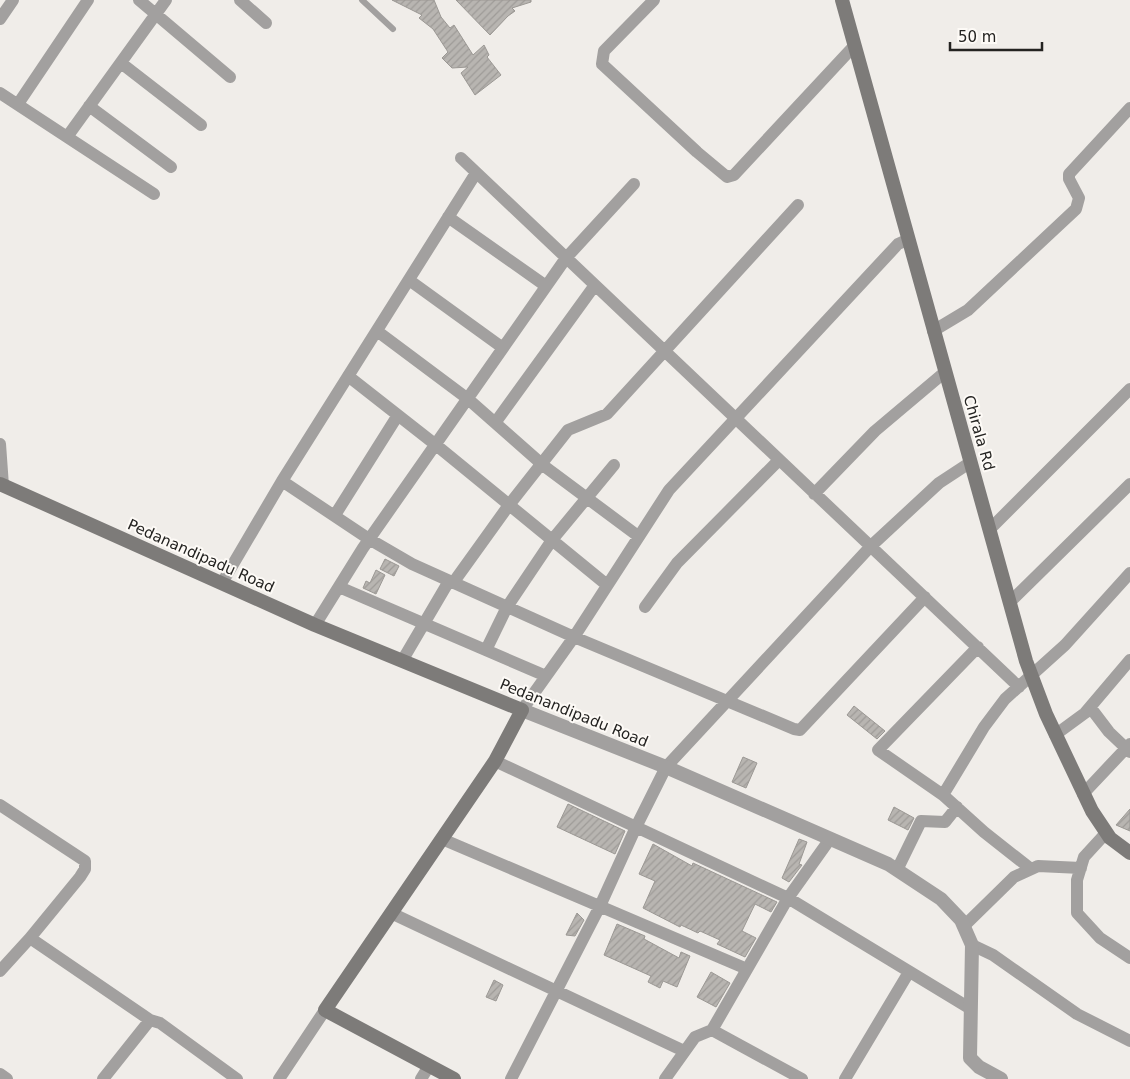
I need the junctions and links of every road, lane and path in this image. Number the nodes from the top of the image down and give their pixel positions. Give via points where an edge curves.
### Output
1 (13, 0) edge
2 (88, 0) edge
3 (139, 0) edge
4 (166, 0) edge
5 (240, 0) edge
6 (362, 0) edge
7 (654, 0) edge
8 (842, 0) edge
9 (155, 15) junction
10 (0, 19) edge
11 (266, 23) dead end
12 (392, 29) dead end
13 (854, 46) junction
14 (121, 63) junction
15 (230, 77) dead end
16 (0, 93) edge
17 (18, 104) junction
18 (89, 106) junction
19 (1130, 108) edge
20 (200, 125) dead end
21 (67, 137) junction
22 (461, 158) dead end
23 (171, 167) dead end
24 (476, 172) junction
25 (634, 184) dead end
26 (154, 194) dead end
27 (798, 204) dead end
28 (448, 217) junction
29 (907, 240) junction
30 (566, 258) junction
31 (409, 280) junction
32 (594, 285) junction
33 (546, 286) junction
34 (377, 331) junction
35 (933, 331) junction
36 (503, 348) junction
37 (663, 351) junction
38 (944, 372) junction
39 (348, 376) junction
40 (1130, 389) edge
41 (468, 399) junction
42 (398, 415) junction
43 (735, 419) junction
44 (496, 423) junction
45 (0, 444) edge
46 (436, 445) junction
47 (779, 460) junction
48 (541, 462) junction
49 (971, 462) junction
50 (614, 464) dead end
51 (282, 481) junction
52 (1130, 484) edge
53 (2, 485) edge
54 (814, 494) junction
55 (587, 498) junction
56 (509, 504) junction
57 (334, 515) junction
58 (990, 529) junction
59 (638, 536) junction
60 (369, 540) junction
61 (552, 540) junction
62 (871, 546) junction
63 (1130, 573) edge
64 (451, 582) junction
65 (222, 583) junction
66 (607, 585) junction
67 (339, 587) junction
68 (925, 597) junction
69 (1011, 601) junction
70 (507, 607) junction
71 (645, 607) dead end
72 (423, 623) junction
73 (315, 625) junction
74 (574, 637) junction
75 (978, 647) junction
76 (486, 650) junction
77 (1130, 660) edge
78 (402, 661) junction
79 (546, 676) junction
80 (1032, 676) junction
81 (1019, 687) junction
82 (728, 700) junction
83 (1090, 707) junction
84 (522, 710) junction
85 (1055, 735) junction
86 (1129, 748) edge
87 (495, 761) junction
88 (666, 767) junction
89 (943, 794) junction
90 (1083, 794) junction
91 (0, 805) edge
92 (957, 807) junction
93 (636, 827) junction
94 (1106, 833) junction
95 (442, 839) junction
96 (830, 839) junction
97 (1130, 853) edge
98 (1081, 868) junction
99 (1031, 869) junction
100 (897, 870) junction
101 (788, 898) junction
102 (600, 906) junction
103 (391, 913) junction
104 (964, 926) junction
105 (30, 938) junction
106 (972, 945) junction
107 (1130, 958) edge
108 (747, 969) junction
109 (0, 971) edge
110 (909, 972) junction
111 (557, 991) junction
112 (971, 1009) junction
113 (325, 1010) junction
114 (150, 1020) junction
115 (712, 1030) junction
116 (1130, 1041) edge
117 (684, 1051) junction
118 (429, 1066) junction
119 (103, 1079) edge
120 (237, 1079) edge
121 (279, 1079) edge
122 (421, 1079) edge
123 (454, 1079) edge
124 (511, 1079) edge
125 (665, 1079) edge
126 (802, 1079) edge
127 (845, 1079) edge
128 (1001, 1079) edge

1 - 10 street
2 - 17 street
3 - 9 street
4 - 9 street
5 - 11 street
6 - 12 lane
7 - 13 street via 604,51 602,64 727,176 734,175
8 - 13 main road, Chirala Rd
9 - 14 street
9 - 15 street
13 - 29 main road, Chirala Rd
14 - 18 street
14 - 20 street
16 - 17 street
17 - 21 street
18 - 21 street
18 - 23 street
19 - 35 street via 1070,174 1080,198 1076,209 968,310
21 - 26 street
22 - 24 street
24 - 28 street
24 - 30 street
25 - 30 street
27 - 37 street
28 - 31 street
28 - 33 street
29 - 35 main road, Chirala Rd
29 - 43 street via 898,244
30 - 32 street
30 - 33 street
31 - 34 street
31 - 36 street
32 - 37 street
32 - 44 street
33 - 36 street
34 - 39 street
34 - 41 street
35 - 38 main road, Chirala Rd
36 - 41 street
37 - 43 street
37 - 48 street via 607,414 568,430
38 - 49 main road, Chirala Rd
38 - 54 street via 875,431
39 - 42 street
39 - 51 street
40 - 58 street
41 - 44 street
41 - 46 street
42 - 46 street
42 - 57 street
43 - 47 street
43 - 59 street via 669,490
44 - 48 street
45 - 53 street
46 - 56 street
46 - 60 street
47 - 54 street
47 - 71 street via 677,562
48 - 55 street
48 - 56 street
49 - 58 main road, Chirala Rd
49 - 62 street via 938,483
50 - 55 street
51 - 57 street
51 - 65 street
52 - 69 street
53 - 65 main road, Pedanandipadu Road
54 - 62 street
55 - 59 street
55 - 61 street
56 - 61 street
56 - 64 street
57 - 60 street
58 - 69 main road, Chirala Rd
59 - 66 street
60 - 64 street
60 - 67 street
61 - 66 street
61 - 70 street
62 - 68 street
62 - 82 street
63 - 80 street
64 - 70 street
64 - 72 street
65 - 73 main road, Pedanandipadu Road
66 - 74 street
67 - 72 street
67 - 73 street
68 - 75 street
68 - 82 street via 800,730
69 - 80 main road, Chirala Rd
70 - 74 street
70 - 76 street
72 - 76 street
72 - 78 street
73 - 78 main road, Pedanandipadu Road
74 - 79 street
74 - 82 street
75 - 81 street
75 - 89 street via 878,750
76 - 79 street
77 - 83 street
78 - 84 main road, Pedanandipadu Road
79 - 84 street
80 - 81 street
80 - 85 main road, Chirala Rd
81 - 89 street via 1005,699 984,728
82 - 88 street
83 - 85 street
83 - 86 street
84 - 87 main road
84 - 88 street, Pedanandipadu Road
85 - 90 main road, Chirala Rd
86 - 90 street
87 - 93 street
87 - 95 main road
88 - 93 street
88 - 96 street, Pedanandipadu Road
89 - 92 street
90 - 94 main road, Chirala Rd
91 - 105 street via 85,861 80,877
92 - 99 street
92 - 100 street via 945,822 921,821
93 - 101 street
93 - 102 street
94 - 97 main road, Chirala Rd
94 - 98 street via 1084,857
95 - 102 street
95 - 103 main road
96 - 100 street, Pedanandipadu Road
96 - 101 street
98 - 99 street via 1038,866
98 - 107 street via 1077,880 1077,913 1100,938
99 - 104 street via 1014,877
100 - 104 street, Pedanandipadu Road via 941,899
101 - 108 street
101 - 110 street
102 - 108 street
102 - 111 street
103 - 111 street
103 - 113 main road
104 - 106 street, Pedanandipadu Road
105 - 109 street
105 - 114 street
106 - 112 street, Pedanandipadu Road
106 - 116 street via 993,955 1077,1014
108 - 115 street
110 - 112 street
110 - 127 street
111 - 117 street
111 - 124 street
112 - 128 street, Pedanandipadu Road via 970,1058
113 - 118 main road
113 - 121 street
114 - 119 street
114 - 120 street via 160,1023
115 - 117 street via 695,1037
115 - 126 street
117 - 125 street
118 - 122 street
118 - 123 main road

